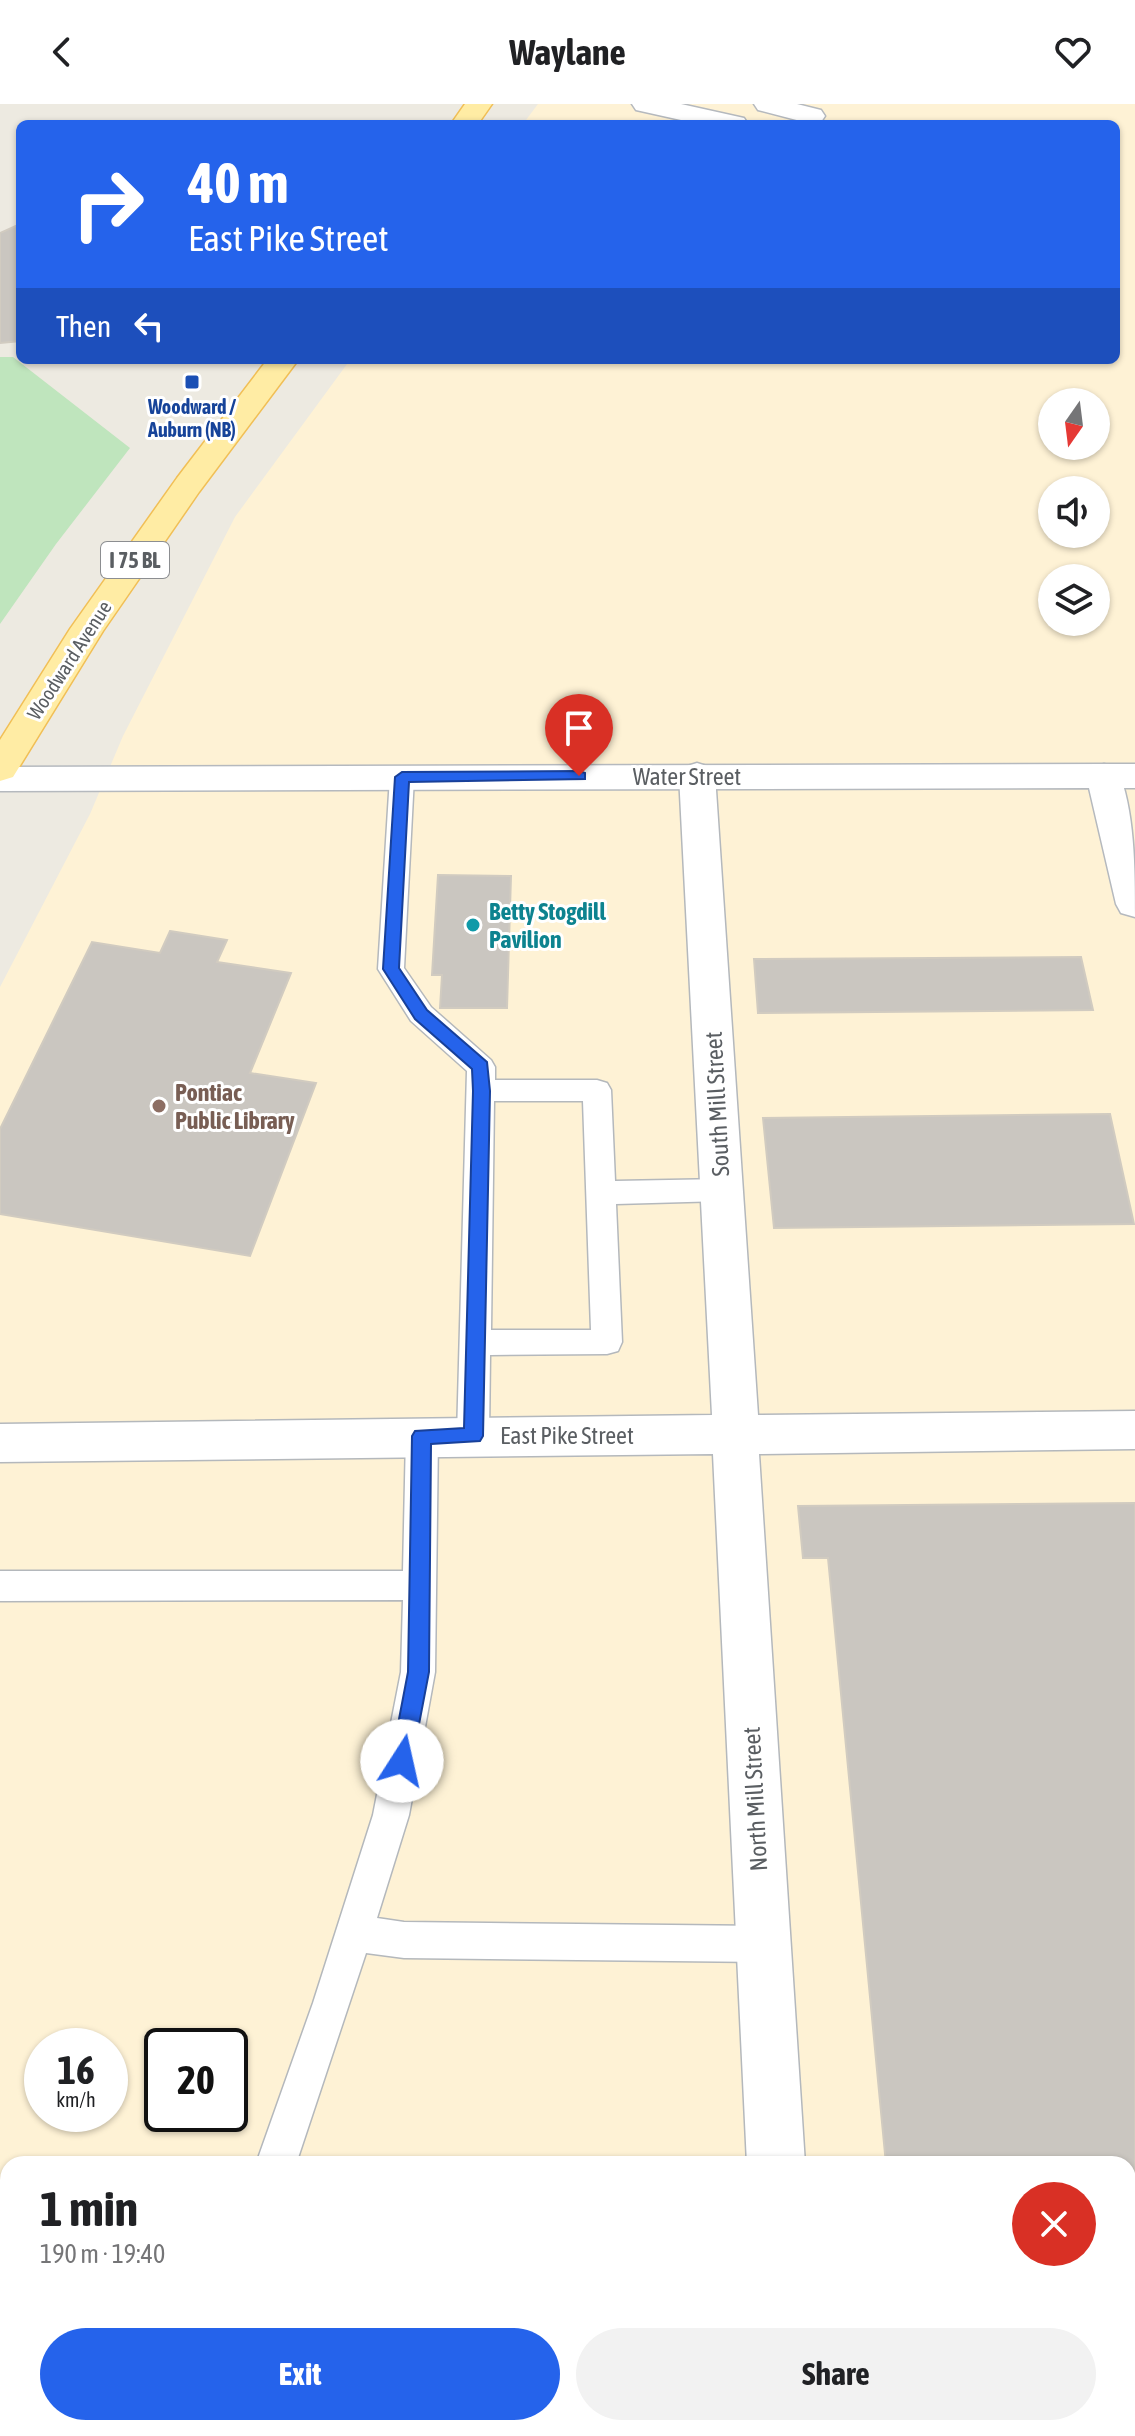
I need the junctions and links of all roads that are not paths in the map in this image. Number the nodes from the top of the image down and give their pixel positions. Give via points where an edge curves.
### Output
1 (645, 104) edge
2 (767, 104) edge
3 (812, 116) dead end
4 (717, 120) edge
5 (280, 364) edge
6 (0, 769) edge
7 (697, 775) junction
8 (1120, 776) edge
9 (402, 777) junction
10 (0, 779) edge
11 (1135, 904) edge
12 (481, 1091) junction
13 (723, 1190) junction
14 (602, 1193) junction
15 (474, 1343) junction
16 (1135, 1430) edge
17 (735, 1433) junction
18 (422, 1436) junction
19 (473, 1436) junction
20 (0, 1443) edge
21 (420, 1585) junction
22 (0, 1586) edge
23 (354, 1933) junction
24 (764, 1944) junction
25 (279, 2156) edge
26 (776, 2156) edge

1 - 4 street
2 - 3 street
5 - 6 main road, Woodward Avenue / I 75 BL via 87,629
7 - 8 street, Water Street
7 - 9 street, Water Street
7 - 13 street, South Mill Street
8 - 11 street
9 - 10 street, Water Street
9 - 12 lane via 391,969 421,1014 481,1067
12 - 14 lane via 597,1090
12 - 15 lane
13 - 14 lane
13 - 17 street, South Mill Street
14 - 15 lane via 607,1342
15 - 19 lane
16 - 17 street, East Pike Street
17 - 19 street, East Pike Street
17 - 24 street, North Mill Street
18 - 19 street, East Pike Street
18 - 20 street, East Pike Street
18 - 21 lane
21 - 22 lane
21 - 23 lane via 418,1672 405,1747 391,1815
23 - 24 lane via 404,1940
23 - 25 lane
24 - 26 street, North Mill Street

